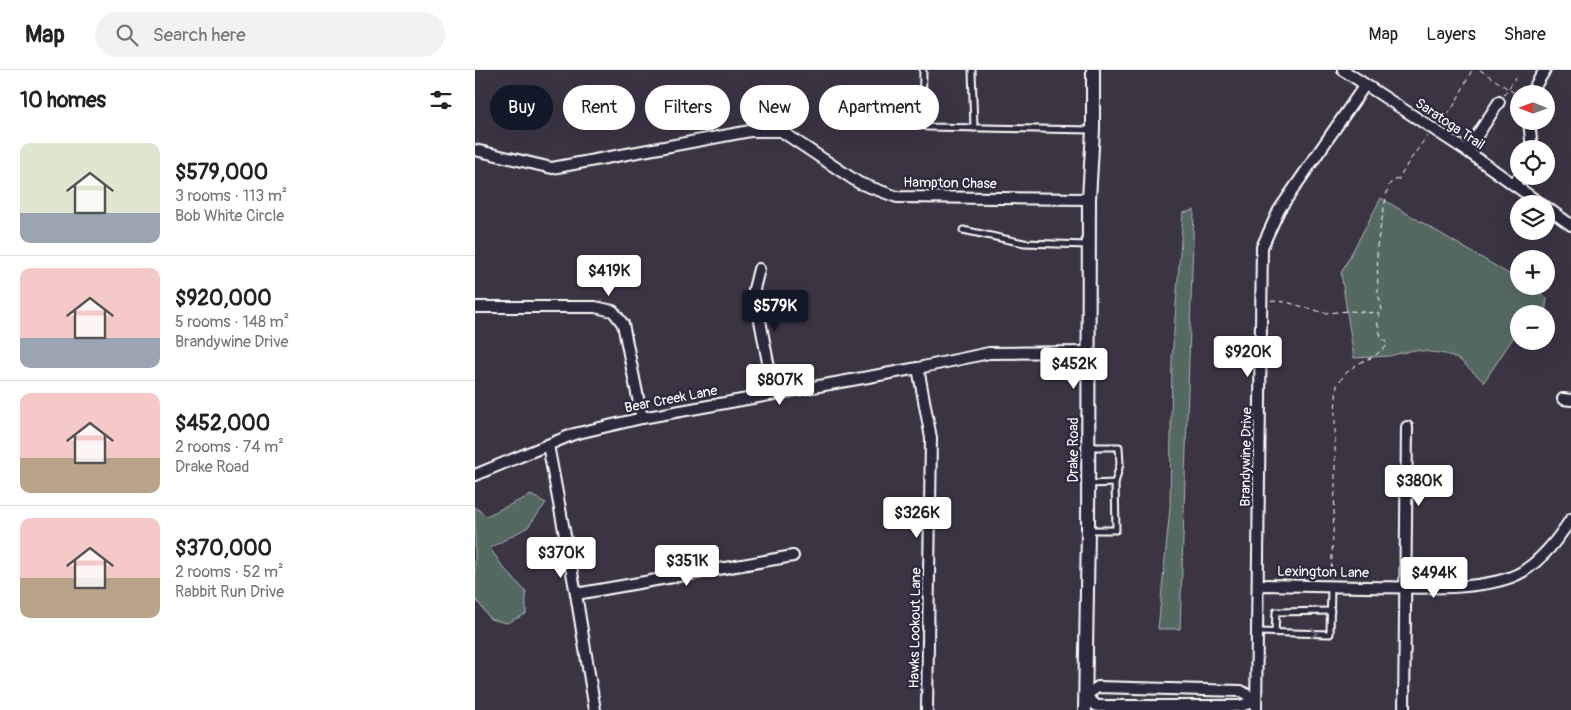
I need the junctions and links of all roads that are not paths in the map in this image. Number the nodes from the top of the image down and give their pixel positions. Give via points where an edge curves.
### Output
1 (923, 70) edge
2 (972, 70) edge
3 (1093, 70) edge
4 (1343, 70) edge
5 (1545, 70) edge
6 (1365, 85) junction
7 (1536, 85) edge
8 (1499, 102) road end
9 (974, 128) junction
10 (1093, 130) junction
11 (475, 150) edge
12 (1467, 151) junction
13 (1510, 176) edge
14 (1521, 185) edge
15 (1532, 195) edge
16 (1089, 199) junction
17 (1555, 213) edge
18 (1571, 225) edge
19 (963, 230) dead end
20 (1089, 245) junction
21 (759, 269) dead end
22 (475, 307) edge
23 (1088, 352) junction
24 (917, 368) junction
25 (774, 394) junction
26 (642, 418) junction
27 (1407, 427) dead end
28 (548, 445) junction
29 (1088, 447) junction
30 (475, 475) edge
31 (1115, 483) junction
32 (1088, 484) junction
33 (1571, 519) edge
34 (1088, 530) junction
35 (793, 556) dead end
36 (1258, 585) junction
37 (1331, 586) junction
38 (1405, 587) junction
39 (576, 594) junction
40 (1331, 611) junction
41 (1257, 632) junction
42 (1275, 632) junction
43 (1085, 696) junction
44 (1256, 705) edge
45 (595, 710) edge
46 (927, 710) edge
47 (1085, 710) edge
48 (1404, 710) edge

1 - 9 lane via 922,124 927,127
2 - 9 lane
3 - 10 street, Drake Road
4 - 6 street, Saratoga Trail
5 - 7 street
6 - 12 street, Saratoga Trail
6 - 36 street, Brandywine Drive via 1279,210 1262,247
8 - 12 street
9 - 10 lane
10 - 16 street, Drake Road
11 - 16 street, Hampton Chase via 553,168 750,130 781,131 859,183 897,197
12 - 13 street, Saratoga Trail
14 - 15 street, Saratoga Trail
16 - 20 street, Drake Road
17 - 18 street
19 - 20 lane via 1024,243
20 - 23 street, Drake Road
21 - 25 street via 754,289
22 - 26 street via 595,307 613,311 623,324
23 - 24 street, Bear Creek Lane via 989,353
23 - 29 street, Drake Road
24 - 25 street, Bear Creek Lane
24 - 46 street, Hawks Lookout Lane via 931,438
25 - 26 street, Bear Creek Lane
26 - 28 street, Bear Creek Lane via 574,434
27 - 38 street
28 - 30 street, Bear Creek Lane
28 - 39 street
29 - 31 lane via 1119,447 1120,464
29 - 32 street, Drake Road
31 - 32 lane
31 - 34 lane via 1116,530
32 - 34 street, Drake Road
33 - 38 street, Lexington Lane via 1546,553 1522,572 1471,586
34 - 43 street, Drake Road
35 - 39 street
36 - 37 street, Lexington Lane
36 - 41 street, Brandywine Drive
37 - 38 street, Lexington Lane
37 - 40 lane
38 - 48 street
39 - 45 street
40 - 42 lane via 1276,612
42 -> 40 lane via 1331,634
41 - 42 lane
41 - 44 street, Brandywine Drive
43 - 44 street via 1097,706
43 - 44 street via 1098,687 1241,691
43 - 47 street, Drake Road

